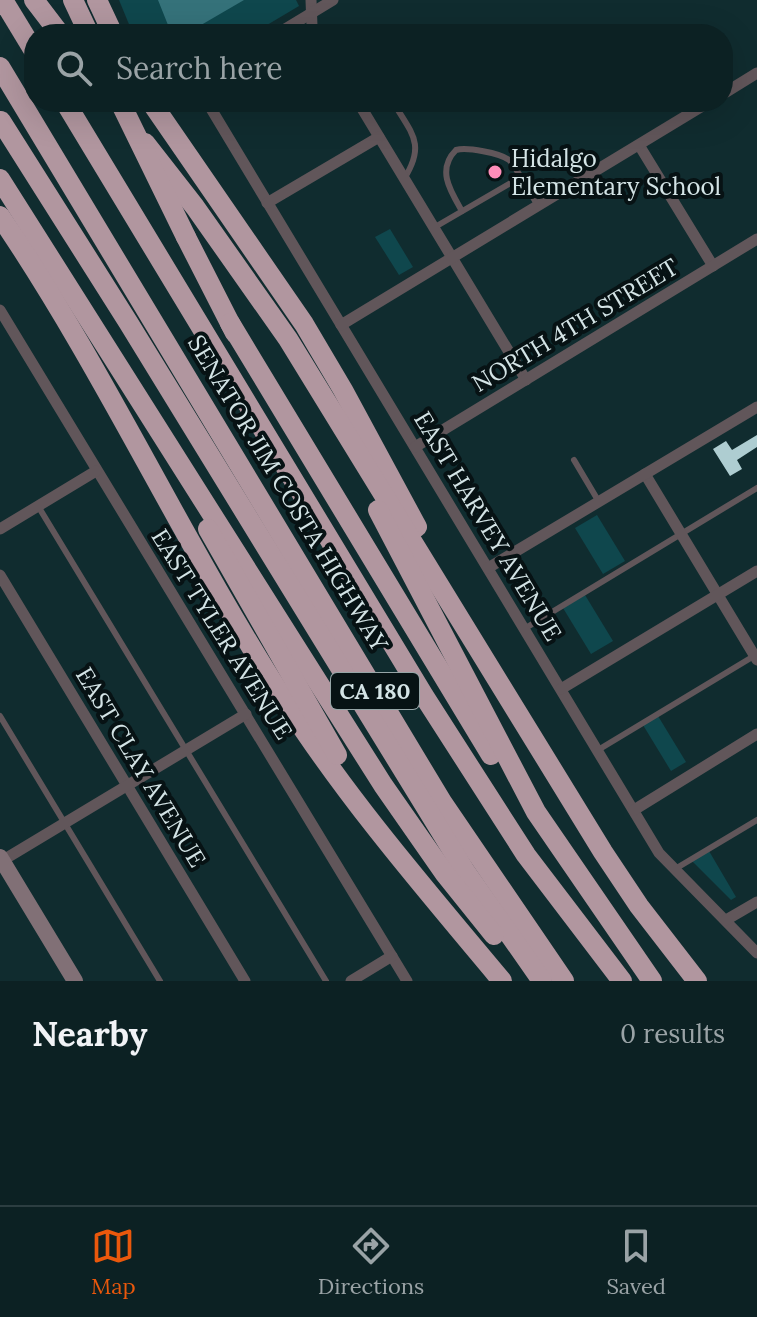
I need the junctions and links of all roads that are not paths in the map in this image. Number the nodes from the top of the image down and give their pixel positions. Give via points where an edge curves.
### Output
1 (3, 0) edge
2 (34, 0) edge
3 (73, 0) edge
4 (97, 0) edge
5 (333, 0) edge
6 (312, 6) edge
7 (52, 24) edge
8 (84, 24) edge
9 (108, 24) edge
10 (290, 24) edge
11 (24, 35) edge
12 (0, 67) edge
13 (757, 73) edge
14 (733, 88) edge
15 (24, 107) edge
16 (27, 112) edge
17 (71, 112) edge
18 (121, 112) edge
19 (125, 112) edge
20 (158, 112) edge
21 (213, 112) edge
22 (364, 112) edge
23 (398, 112) edge
24 (693, 112) edge
25 (1, 120) edge
26 (379, 137) junction
27 (639, 145) junction
28 (521, 177) junction
29 (0, 179) edge
30 (404, 179) junction
31 (267, 203) junction
32 (538, 206) junction
33 (462, 211) junction
34 (0, 216) edge
35 (434, 227) junction
36 (757, 239) edge
37 (452, 258) junction
38 (713, 266) junction
39 (242, 274) junction
40 (0, 310) edge
41 (230, 323) junction
42 (341, 325) junction
43 (526, 380) junction
44 (197, 394) junction
45 (138, 399) junction
46 (757, 407) edge
47 (415, 447) junction
48 (574, 460) dead end
49 (96, 471) junction
50 (645, 474) junction
51 (757, 488) edge
52 (599, 502) junction
53 (38, 506) junction
54 (0, 529) edge
55 (681, 534) junction
56 (488, 568) junction
57 (757, 571) edge
58 (0, 575) edge
59 (718, 595) junction
60 (372, 609) junction
61 (524, 629) junction
62 (756, 657) edge
63 (561, 689) junction
64 (510, 700) junction
65 (246, 714) junction
66 (0, 716) edge
67 (757, 734) edge
68 (187, 749) junction
69 (598, 750) junction
70 (127, 786) junction
71 (634, 810) junction
72 (757, 820) edge
73 (65, 823) junction
74 (1, 860) edge
75 (675, 869) junction
76 (757, 902) edge
77 (726, 920) junction
78 (757, 953) edge
79 (392, 956) junction
80 (75, 981) edge
81 (160, 981) edge
82 (245, 981) edge
83 (326, 981) edge
84 (351, 981) edge
85 (407, 981) edge
86 (503, 981) edge
87 (533, 981) edge
88 (542, 981) edge
89 (564, 981) edge
90 (622, 981) edge
91 (645, 981) edge
92 (652, 981) edge
93 (697, 981) edge

1 - 11 highway
2 - 7 highway
3 - 8 highway
4 - 9 highway
5 - 6 street
6 - 10 street
12 - 15 highway, SENATOR JIM COSTA HIGHWAY / CA 180
13 - 14 street
16 - 44 highway, SENATOR JIM COSTA HIGHWAY / CA 180
17 - 60 highway, SENATOR JIM COSTA HIGHWAY / CA 180
18 - 39 highway
19 - 41 highway, bridge
20 - 64 highway via 324,356
21 - 31 street, EAST HARVEY AVENUE
22 - 26 street
23 - 30 lane via 417,146
24 - 27 street
25 - 44 highway
25 - 88 highway via 412,787
26 - 30 street
26 - 31 street
27 - 32 street
27 - 38 street
28 - 32 lane
28 - 33 lane
28 - 33 lane via 504,158 456,150 445,179
29 - 45 highway
30 - 35 street
31 - 42 street, EAST HARVEY AVENUE
32 - 37 street
33 - 35 lane
34 - 86 highway via 285,702 373,823
35 - 37 street
36 - 38 street, NORTH 4TH STREET
37 - 42 street
37 - 43 street
38 - 43 street, NORTH 4TH STREET
39 - 64 highway via 288,339
39 - 92 highway via 336,431 536,812
40 - 49 street, EAST TYLER AVENUE
41 - 60 highway
41 - 91 highway via 534,825
42 - 47 street, EAST HARVEY AVENUE
43 - 47 street, NORTH 4TH STREET
44 - 89 highway, SENATOR JIM COSTA HIGHWAY / CA 180 via 442,802
45 - 86 highway via 329,743
45 - 87 highway via 415,833
46 - 50 street
47 - 56 street, EAST HARVEY AVENUE
48 - 52 lane
49 - 53 street
49 - 65 street, EAST TYLER AVENUE
50 - 52 street
50 - 55 street
51 - 55 lane
52 - 56 street
53 - 54 street
53 - 68 lane
55 - 59 street
55 - 61 lane
56 - 61 street, EAST HARVEY AVENUE
57 - 59 street
58 - 70 street, EAST CLAY AVENUE
59 - 62 street
59 - 63 street
60 - 90 highway, SENATOR JIM COSTA HIGHWAY / CA 180 via 526,855
61 - 63 street, EAST HARVEY AVENUE
62 - 69 lane
63 - 69 street, EAST HARVEY AVENUE
64 - 93 highway via 614,871
65 - 68 street
65 - 79 street, EAST TYLER AVENUE
66 - 73 lane
67 - 71 street
68 - 70 street
68 - 83 lane
69 - 71 street, EAST HARVEY AVENUE
70 - 73 street
70 - 82 street, EAST CLAY AVENUE
71 - 75 street, EAST HARVEY AVENUE via 659,853
72 - 75 lane
73 - 74 street
73 - 81 lane
74 - 80 main road
75 - 77 street, EAST HARVEY AVENUE
76 - 77 street
77 - 78 street, EAST HARVEY AVENUE
79 - 84 street
79 - 85 street, EAST TYLER AVENUE

